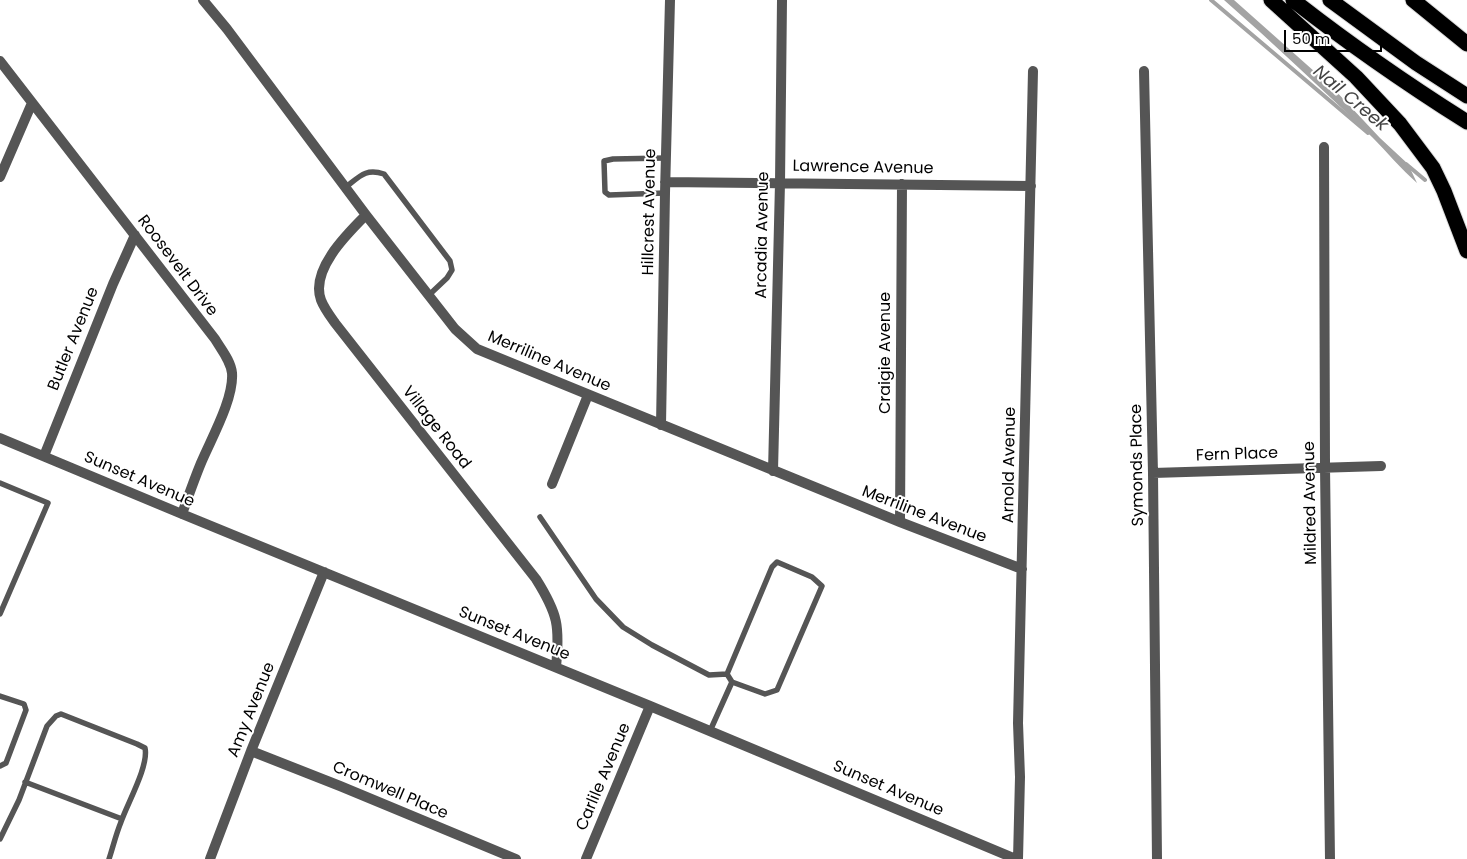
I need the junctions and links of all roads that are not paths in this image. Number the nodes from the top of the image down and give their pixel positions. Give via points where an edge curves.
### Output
1 (203, 0) edge
2 (670, 0) edge
3 (782, 0) edge
4 (1271, 0) edge
5 (1293, 0) edge
6 (1330, 0) edge
7 (1413, 0) edge
8 (1467, 44) edge
9 (0, 61) edge
10 (1033, 71) dead end
11 (1144, 71) dead end
12 (1467, 96) edge
13 (32, 103) junction
14 (1467, 122) edge
15 (1324, 147) dead end
16 (666, 158) junction
17 (0, 177) edge
18 (665, 182) junction
19 (780, 183) junction
20 (902, 184) junction
21 (1031, 186) junction
22 (346, 187) junction
23 (665, 193) junction
24 (366, 214) junction
25 (135, 235) junction
26 (1467, 251) edge
27 (429, 296) junction
28 (588, 395) junction
29 (661, 425) junction
30 (1, 441) edge
31 (44, 456) junction
32 (1381, 466) dead end
33 (1326, 468) junction
34 (774, 471) junction
35 (1153, 473) junction
36 (0, 483) edge
37 (552, 484) dead end
38 (182, 514) junction
39 (540, 517) dead end
40 (900, 522) junction
41 (1022, 569) junction
42 (324, 572) junction
43 (0, 614) edge
44 (556, 667) junction
45 (727, 674) junction
46 (732, 682) junction
47 (0, 696) edge
48 (650, 706) junction
49 (710, 731) junction
50 (251, 751) junction
51 (0, 766) edge
52 (26, 782) junction
53 (122, 819) junction
54 (0, 839) edge
55 (109, 859) edge
56 (210, 859) edge
57 (516, 859) edge
58 (586, 859) edge
59 (1017, 859) edge
60 (1157, 859) edge
61 (1330, 859) edge

1 - 22 street, Merriline Avenue
2 - 16 street, Hillcrest Avenue
3 - 19 street, Arcadia Avenue
4 - 26 highway via 1356,77 1400,124 1434,168
5 - 14 highway via 1341,37
6 - 12 highway
7 - 8 highway
9 - 13 street, Roosevelt Drive
10 - 21 street, Arnold Avenue
11 - 35 street, Symonds Place
13 - 17 street
13 - 25 street, Roosevelt Drive
15 - 33 street, Mildred Avenue
16 - 18 street, Hillcrest Avenue
16 - 23 lane via 604,161 605,192 609,195
18 - 19 street, Lawrence Avenue
18 - 23 street, Hillcrest Avenue
19 - 20 street, Lawrence Avenue
19 - 34 street, Arcadia Avenue
20 - 21 street, Lawrence Avenue
20 - 40 street, Craigie Avenue
21 - 41 street, Arnold Avenue
22 - 24 street, Merriline Avenue
22 - 27 lane via 364,172 384,174 450,261 452,270
23 - 29 street, Hillcrest Avenue
24 - 27 street, Merriline Avenue
24 - 44 street, Village Road via 326,263 319,280 321,301 335,324 536,579 555,616
25 - 31 street, Butler Avenue
25 - 38 street, Roosevelt Drive via 214,339 232,371 232,386 226,404
27 - 28 street, Merriline Avenue via 455,329 477,349
28 - 29 street, Merriline Avenue
28 - 37 street
29 - 34 street, Merriline Avenue
30 - 31 street, Sunset Avenue
31 - 38 street, Sunset Avenue
32 - 33 street, Fern Place
33 - 35 street, Fern Place
33 - 61 street, Mildred Avenue
34 - 40 street, Merriline Avenue
35 - 60 street, Symonds Place
36 - 43 lane via 48,503
38 - 42 street, Sunset Avenue
39 - 45 lane via 596,599 623,627 709,675
40 - 41 street, Merriline Avenue
41 - 59 street, Arnold Avenue
42 - 44 street, Sunset Avenue
42 - 50 street, Amy Avenue
44 - 48 street, Sunset Avenue
45 - 46 lane
45 - 46 lane via 772,567 778,562 812,577 822,586 777,690 765,694
46 - 49 lane
47 - 51 lane via 24,704 26,710 6,763
48 - 49 street, Sunset Avenue
48 - 58 street, Carlile Avenue
49 - 59 street, Sunset Avenue
50 - 56 street, Amy Avenue
50 - 57 street, Cromwell Place
52 - 53 lane
52 - 53 lane via 47,726 61,714 145,748 142,770
52 - 54 lane
53 - 55 lane

